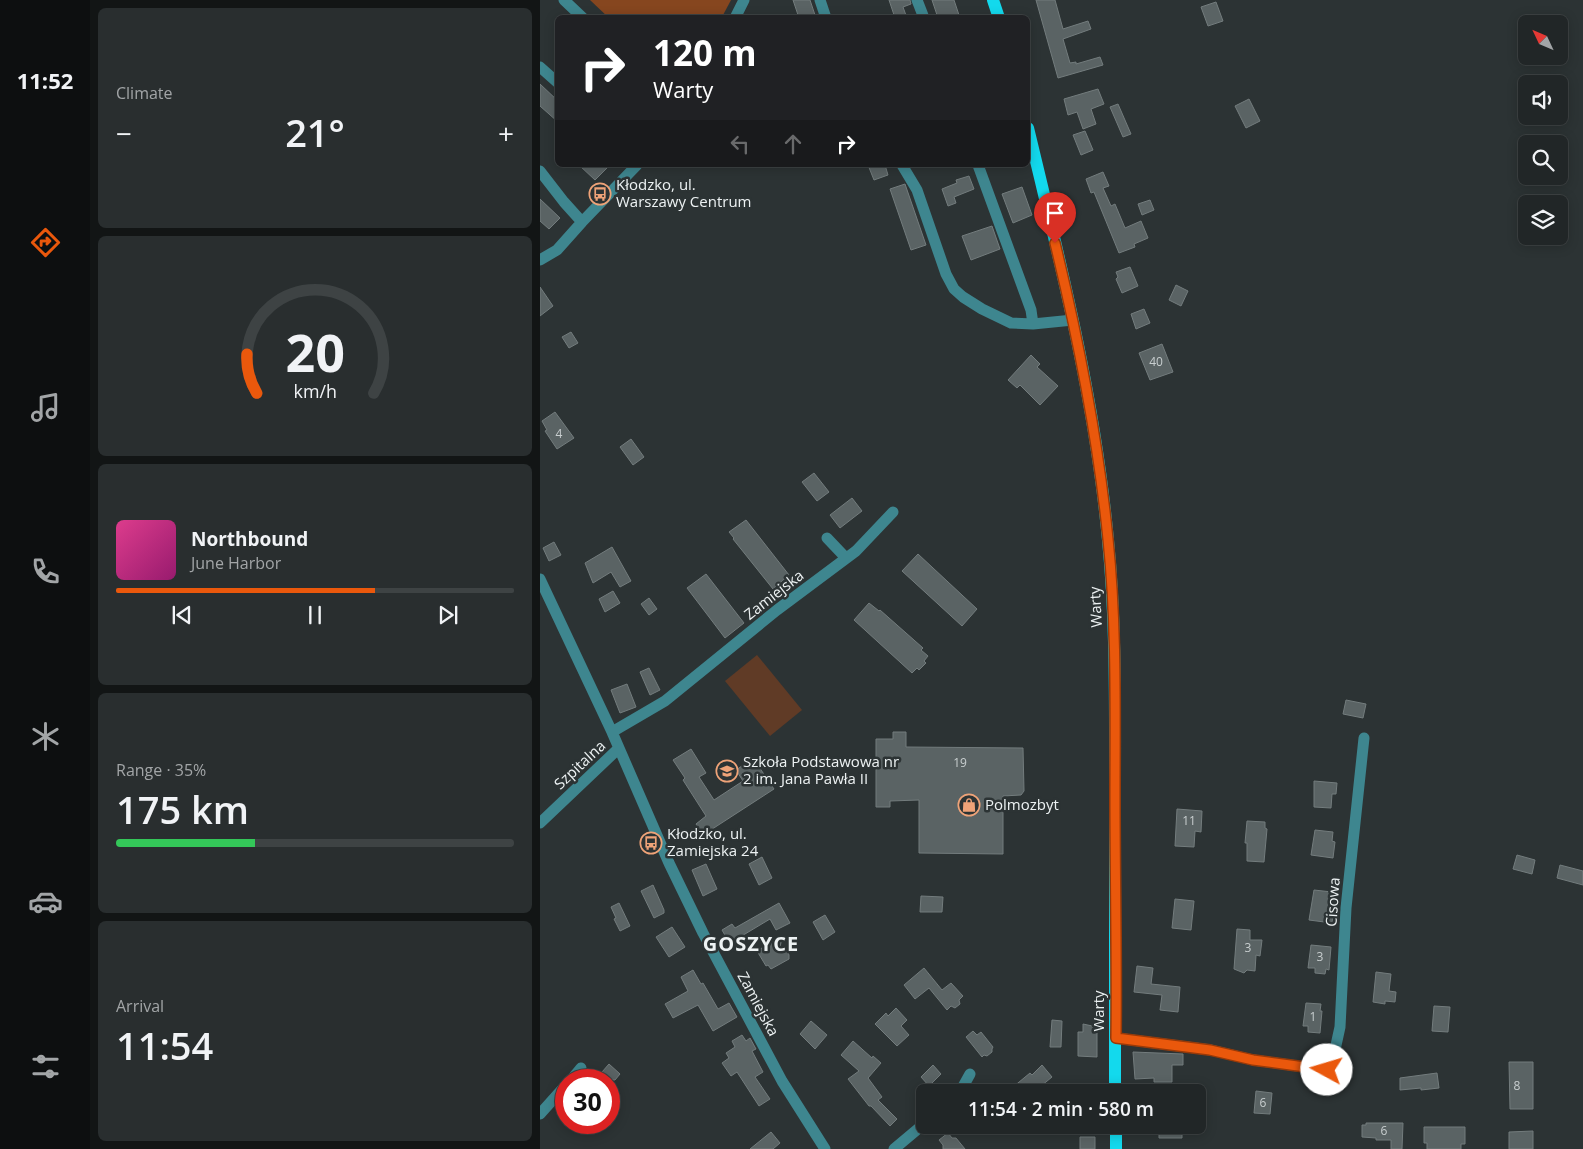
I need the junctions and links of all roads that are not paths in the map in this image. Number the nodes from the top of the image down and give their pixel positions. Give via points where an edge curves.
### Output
1 (564, 0) edge
2 (744, 0) edge
3 (820, 0) edge
4 (917, 0) edge
5 (993, 0) edge
6 (580, 15) edge
7 (736, 15) edge
8 (825, 15) edge
9 (923, 15) edge
10 (998, 15) edge
11 (540, 67) edge
12 (555, 80) edge
13 (1030, 137) edge
14 (903, 167) edge
15 (979, 167) edge
16 (625, 169) edge
17 (540, 171) edge
18 (582, 222) junction
19 (540, 260) edge
20 (1073, 320) junction
21 (1033, 324) junction
22 (893, 512) dead end
23 (827, 538) dead end
24 (846, 558) junction
25 (540, 579) edge
26 (612, 732) junction
27 (1364, 738) dead end
28 (619, 748) junction
29 (540, 823) edge
30 (1116, 1038) junction
31 (970, 1074) dead end
32 (964, 1084) edge
33 (1116, 1084) edge
34 (555, 1097) edge
35 (540, 1114) edge
36 (916, 1131) edge
37 (1116, 1134) edge
38 (824, 1149) edge
39 (894, 1149) edge
40 (1116, 1149) edge

1 - 6 street
2 - 7 street
3 - 8 street
4 - 9 street
5 - 10 main road
11 - 12 street
13 - 20 main road, Warty
14 - 21 street via 917,190 954,289 1000,319
15 - 21 street via 1031,310
16 - 18 street
17 - 18 street
18 - 19 street via 557,250
20 - 21 street
20 - 30 main road, Warty via 1094,430 1111,580 1115,698
22 - 24 street, Zamiejska
23 - 24 street
24 - 26 street, Zamiejska via 664,700
25 - 26 street, Zamiejska
26 - 28 street, Zamiejska
27 - 30 street, Cisowa via 1346,908 1340,1027 1332,1068 1319,1070 1210,1050
28 - 29 street, Szpitalna
28 - 38 street, Zamiejska via 703,932 782,1081
30 - 33 main road, Warty
31 - 32 street
34 - 35 street
36 - 39 street
37 - 40 main road

